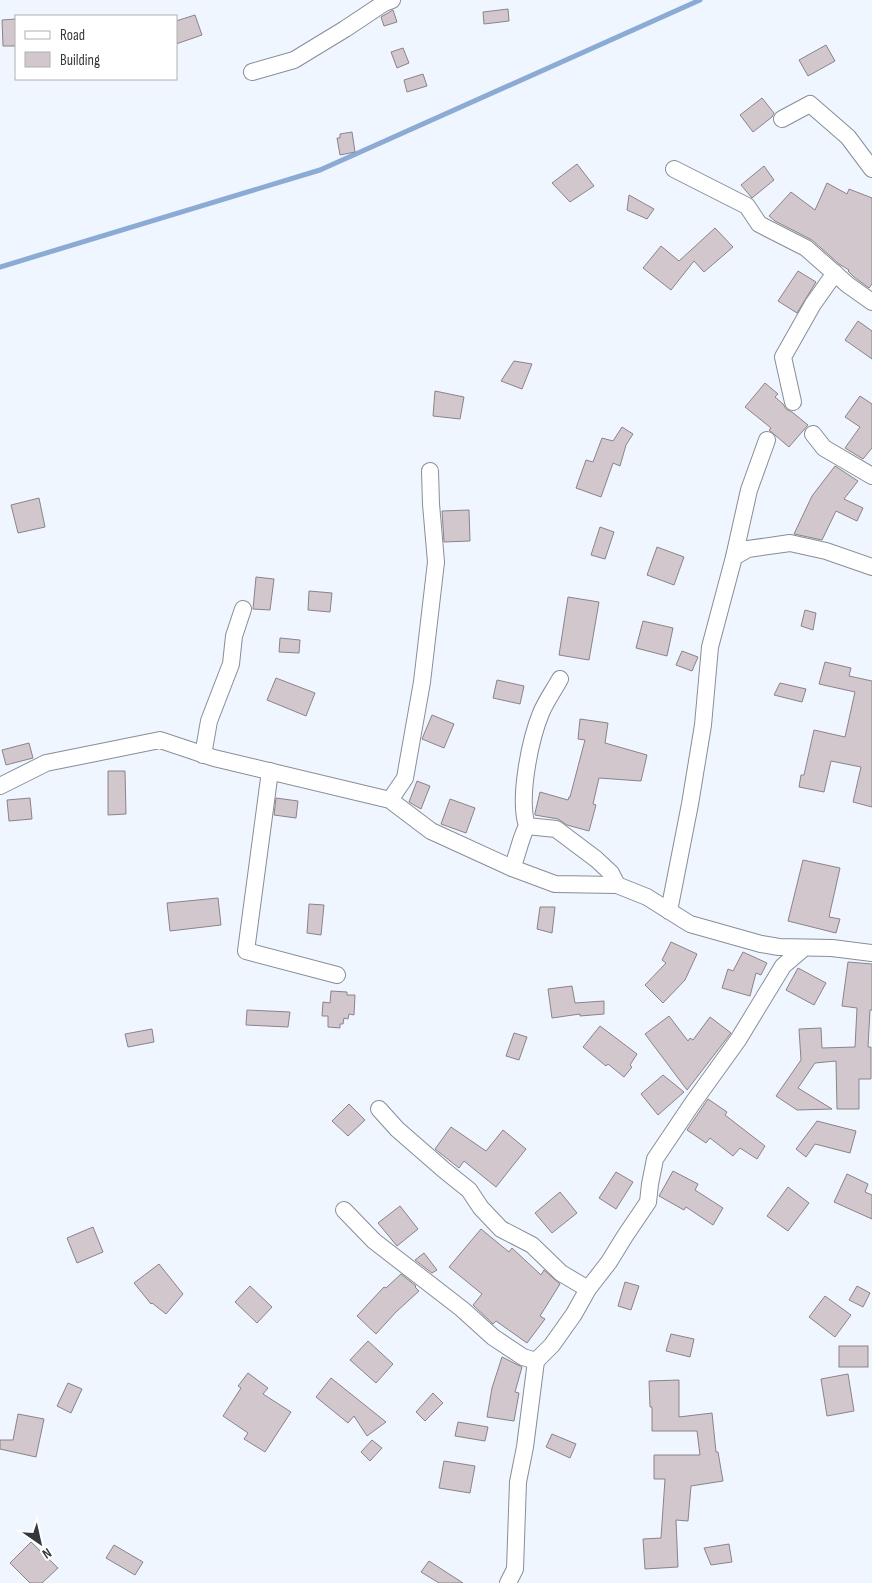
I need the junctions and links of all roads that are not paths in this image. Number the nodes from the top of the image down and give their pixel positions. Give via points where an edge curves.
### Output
1 (392, 0) edge
2 (252, 72) dead end
3 (782, 119) dead end
4 (674, 169) dead end
5 (872, 169) edge
6 (835, 273) junction
7 (872, 302) edge
8 (793, 402) dead end
9 (813, 434) dead end
10 (768, 440) dead end
11 (430, 472) dead end
12 (872, 476) edge
13 (734, 557) junction
14 (872, 567) edge
15 (243, 609) dead end
16 (560, 680) dead end
17 (203, 755) junction
18 (270, 772) junction
19 (0, 786) edge
20 (390, 800) junction
21 (527, 826) junction
22 (512, 868) junction
23 (617, 885) junction
24 (669, 911) junction
25 (804, 948) junction
26 (872, 953) edge
27 (337, 974) dead end
28 (378, 1109) dead end
29 (344, 1210) dead end
30 (588, 1289) junction
31 (536, 1360) junction
32 (508, 1583) edge

1 - 2 street via 294,60
3 - 5 street via 810,104 848,137
4 - 6 street via 747,206 758,224 806,248
6 - 7 street
6 - 8 street via 783,357
9 - 12 street via 824,448
10 - 13 street via 749,490
11 - 20 street via 436,562 422,682 405,778
13 - 14 street via 748,549 790,543
13 - 24 street via 710,647 690,804
15 - 17 street via 234,636 231,664 210,722
16 - 21 street via 541,712 528,755 525,788
17 - 18 street
17 - 19 street via 160,740 46,763
18 - 20 street
18 - 27 street via 246,951
20 - 22 street via 431,831
21 - 22 street
21 - 23 street via 556,830 596,859
22 - 23 street via 555,884
23 - 24 street via 648,897
24 - 25 street via 690,924 728,935 761,944
25 - 26 street
25 - 30 street via 783,966 738,1040 655,1159 648,1202
28 - 30 street via 469,1190 501,1229 532,1245 561,1273
29 - 31 street via 374,1241 493,1337 523,1357
30 - 31 street via 552,1345
31 - 32 street via 518,1482 515,1569

